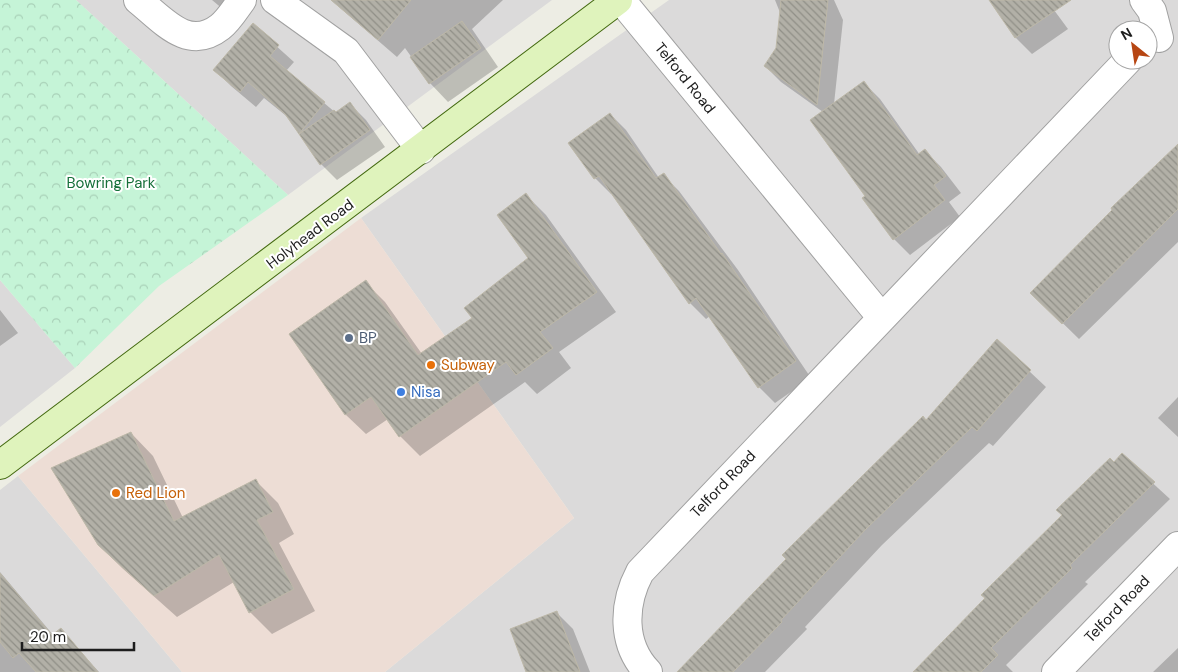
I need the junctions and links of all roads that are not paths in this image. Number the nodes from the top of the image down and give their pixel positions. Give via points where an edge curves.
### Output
1 (138, 0) edge
2 (242, 0) edge
3 (275, 0) edge
4 (619, 0) edge
5 (1144, 0) edge
6 (1162, 42) edge
7 (1118, 70) edge
8 (421, 150) junction
9 (882, 318) junction
10 (0, 465) edge
11 (1178, 546) edge
12 (648, 672) edge
13 (1056, 672) edge

1 - 2 street via 176,30 192,38 206,35 221,26
3 - 8 street via 346,52
4 - 8 main road, Holyhead Road
4 - 9 street, Telford Road
5 - 6 street via 1152,11
7 - 9 street, Telford Road
8 - 10 main road, Holyhead Road
9 - 12 street, Telford Road via 640,572 631,589 628,639
11 - 13 street, Telford Road

